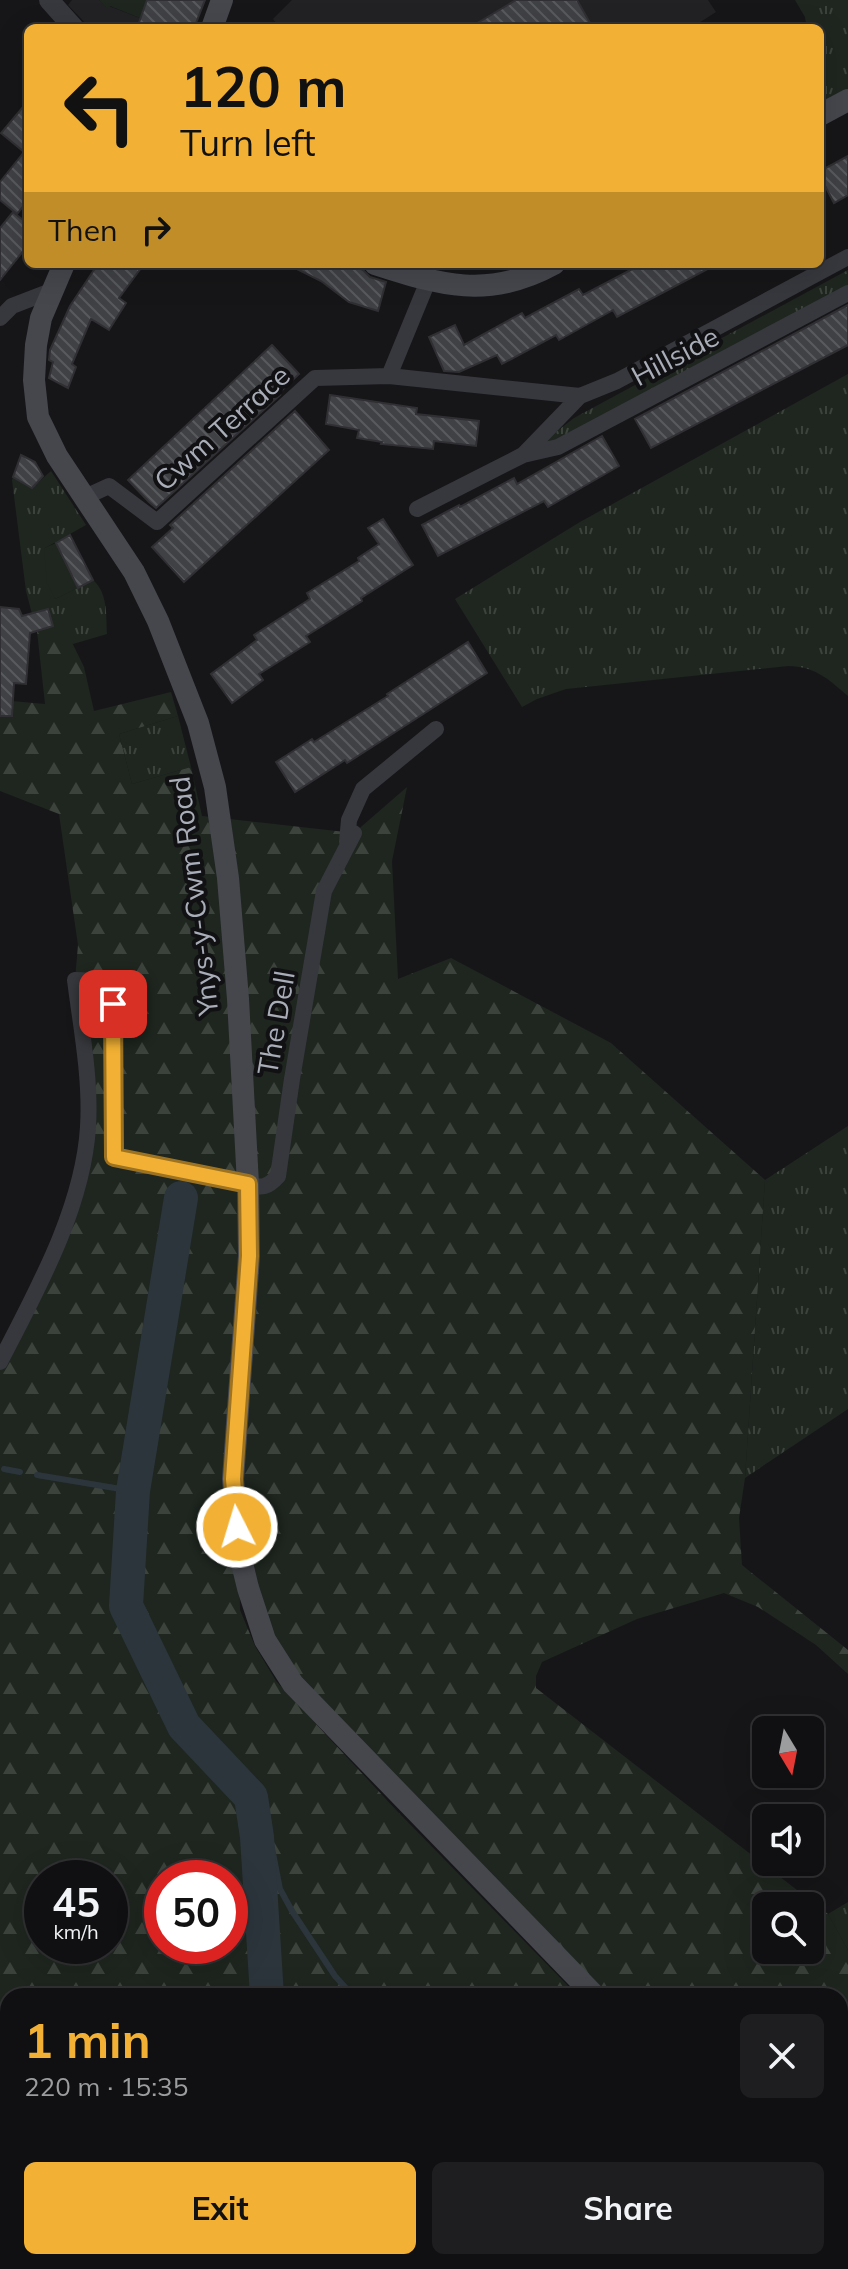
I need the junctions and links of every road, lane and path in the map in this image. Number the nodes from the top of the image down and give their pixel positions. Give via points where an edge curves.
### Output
1 (49, 0) edge
2 (222, 0) edge
3 (71, 24) edge
4 (213, 24) edge
5 (848, 100) edge
6 (824, 113) edge
7 (848, 257) edge
8 (62, 268) edge
9 (387, 268) edge
10 (547, 268) edge
11 (428, 281) junction
12 (51, 291) junction
13 (848, 293) edge
14 (0, 318) edge
15 (389, 376) junction
16 (315, 378) joint
17 (580, 396) junction
18 (523, 455) junction
19 (83, 498) junction
20 (417, 509) dead end
21 (436, 729) dead end
22 (248, 1184) junction
23 (0, 1362) edge
24 (587, 1988) edge

1 - 3 street
2 - 4 main road
5 - 6 main road
7 - 17 street, Hillside
8 - 12 main road, Ynys-y-Cwm Road
9 - 11 main road
10 - 11 main road via 494,286
11 - 15 street
12 - 14 street via 12,306
12 - 19 main road, Ynys-y-Cwm Road via 36,345 38,417
13 - 18 street, Hillside via 558,447
15 - 16 street, Hillside
15 - 17 street, Hillside
16 - 19 street, Cwm Terrace via 157,522 109,486
17 - 18 street, Hillside
18 - 20 street, Hillside
19 - 22 main road, Ynys-y-Cwm Road via 134,572 158,621 198,723 215,787 238,999
21 - 22 street, The Dell via 363,789 349,820 350,841 324,891 278,1176 260,1188
22 - 23 street via 114,1157 113,990 100,981 75,980 88,1085 81,1176 67,1220
22 - 24 main road, Ynys-y-Cwm Road via 249,1256 233,1479 239,1551 265,1640 293,1684

